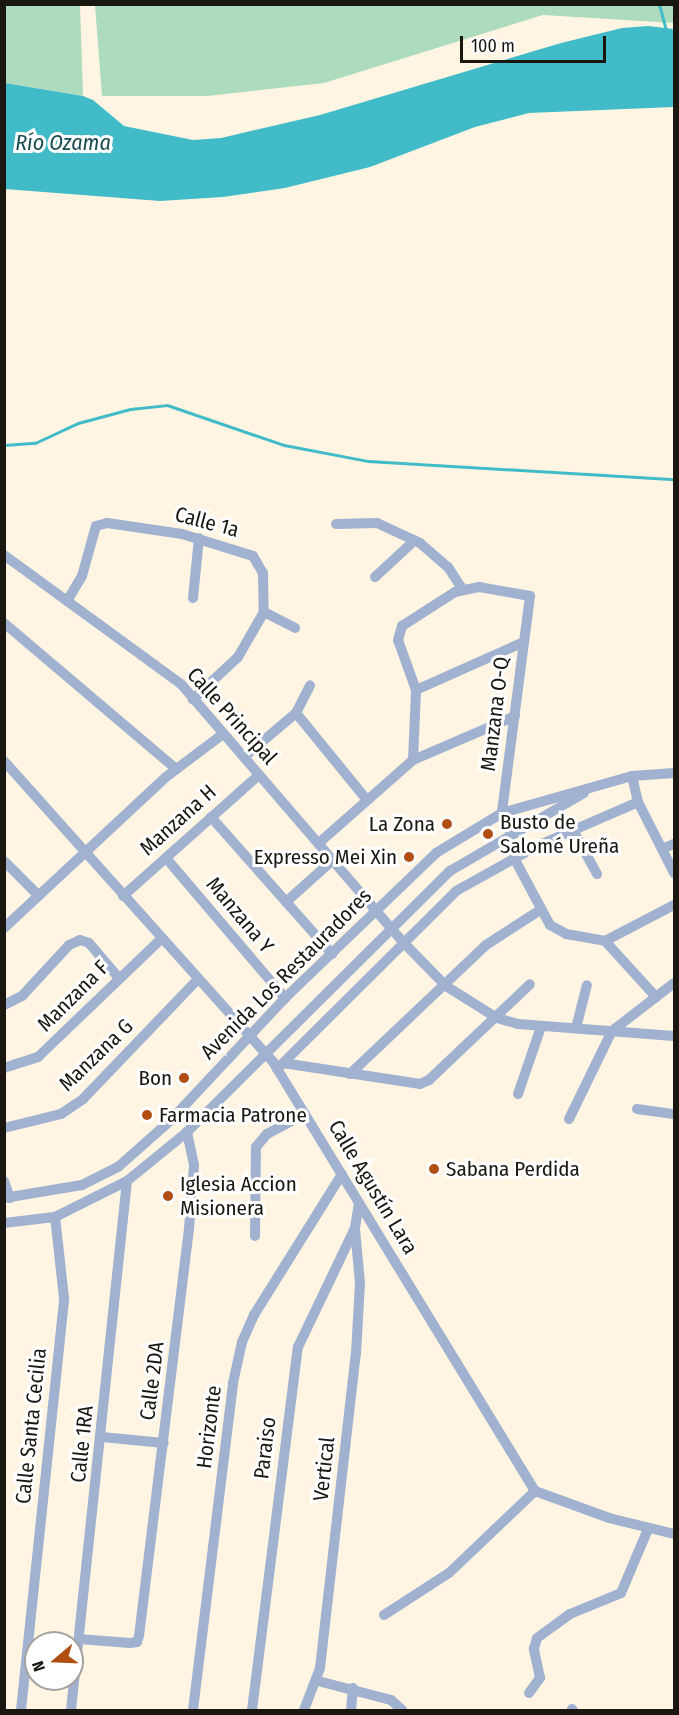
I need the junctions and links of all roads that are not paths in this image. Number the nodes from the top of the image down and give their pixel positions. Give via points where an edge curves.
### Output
1 (336, 524) dead end
2 (199, 538) junction
3 (415, 540) junction
4 (4, 555) edge
5 (375, 578) dead end
6 (463, 590) junction
7 (193, 598) dead end
8 (67, 601) junction
9 (264, 612) junction
10 (4, 623) edge
11 (295, 628) dead end
12 (524, 642) junction
13 (310, 685) dead end
14 (416, 690) junction
15 (194, 699) junction
16 (296, 713) junction
17 (515, 716) junction
18 (223, 734) junction
19 (244, 757) junction
20 (413, 760) junction
21 (4, 761) edge
22 (176, 769) junction
23 (675, 773) edge
24 (259, 775) junction
25 (632, 776) junction
26 (596, 786) junction
27 (367, 800) junction
28 (638, 802) junction
29 (502, 813) junction
30 (211, 817) junction
31 (574, 832) junction
32 (512, 836) junction
33 (320, 842) junction
34 (675, 844) edge
35 (662, 849) junction
36 (84, 852) junction
37 (166, 858) junction
38 (514, 858) junction
39 (334, 859) junction
40 (4, 861) edge
41 (675, 873) edge
42 (597, 874) dead end
43 (39, 896) junction
44 (123, 896) junction
45 (286, 902) junction
46 (675, 905) edge
47 (376, 910) junction
48 (540, 910) junction
49 (4, 928) edge
50 (391, 928) junction
51 (161, 939) junction
52 (605, 941) junction
53 (403, 942) junction
54 (332, 954) junction
55 (118, 977) junction
56 (197, 980) junction
57 (675, 983) edge
58 (530, 984) dead end
59 (587, 985) dead end
60 (446, 986) junction
61 (656, 997) junction
62 (285, 998) junction
63 (4, 1005) edge
64 (496, 1018) junction
65 (541, 1027) junction
66 (576, 1028) junction
67 (612, 1031) junction
68 (675, 1036) edge
69 (249, 1037) junction
70 (264, 1054) junction
71 (280, 1066) junction
72 (4, 1068) edge
73 (350, 1074) junction
74 (518, 1094) dead end
75 (637, 1109) dead end
76 (305, 1114) junction
77 (675, 1114) edge
78 (569, 1119) dead end
79 (4, 1128) edge
80 (187, 1132) junction
81 (342, 1174) junction
82 (4, 1181) edge
83 (128, 1181) junction
84 (7, 1198) edge
85 (360, 1203) junction
86 (55, 1217) junction
87 (4, 1223) edge
88 (355, 1228) junction
89 (255, 1236) dead end
90 (102, 1437) junction
91 (164, 1443) junction
92 (535, 1491) junction
93 (648, 1528) junction
94 (675, 1534) edge
95 (384, 1615) dead end
96 (80, 1631) edge
97 (84, 1639) edge
98 (318, 1681) junction
99 (353, 1688) junction
100 (73, 1691) edge
101 (529, 1693) dead end
102 (21, 1710) edge
103 (71, 1710) edge
104 (193, 1710) edge
105 (252, 1710) edge
106 (304, 1710) edge
107 (351, 1710) edge
108 (402, 1710) edge

1 - 3 street via 377,523
2 - 7 street
2 - 8 street, Calle 1a via 121,522 96,526 82,576
2 - 9 street, Calle 1a via 254,556 263,573
3 - 5 street
3 - 6 street via 448,567
4 - 8 street, Calle Principal
6 - 12 street, Manzana O-Q via 479,587 530,596
6 - 14 street via 402,626 398,640
8 - 15 street, Calle Principal via 181,684
9 - 11 street
9 - 15 street via 238,657
10 - 22 street
12 - 14 street
12 - 17 street, Manzana O-Q
13 - 16 street
14 - 20 street
15 - 18 street, Calle Principal
16 - 19 street
16 - 27 street
17 - 20 street
17 - 29 street, Manzana O-Q
18 - 19 street, Calle Principal
18 - 22 street
19 - 24 street, Calle Principal
20 - 27 street
21 - 36 street, Calle Agustín Lara
22 - 36 street
23 - 25 street, Avenida Los Restauradores
24 - 30 street, Manzana H
24 - 33 street, Calle Principal
25 - 26 street, Avenida Los Restauradores
25 - 28 street
26 - 29 street, Avenida Los Restauradores
26 - 32 street
27 - 33 street
28 - 31 street
28 - 35 street
29 - 32 street
29 - 47 street, Avenida Los Restauradores via 436,853
30 - 37 street, Manzana H
30 - 45 street
31 - 38 street
31 - 42 street
32 - 50 street via 450,871
33 - 39 street, Calle Principal
34 - 35 street
35 - 41 street
36 - 43 street
36 - 44 street, Calle Agustín Lara
37 - 44 street, Manzana H
37 - 62 street, Manzana Y
38 - 48 street
38 - 53 street via 443,901
39 - 45 street
39 - 47 street, Calle Principal
40 - 43 street
43 - 49 street
44 - 51 street, Calle Agustín Lara
45 - 54 street
46 - 52 street
47 - 50 street, Calle Principal
47 - 54 street, Avenida Los Restauradores
48 - 52 street via 550,925 566,934
48 - 60 street via 486,945
50 - 53 street, Calle Principal
50 - 70 street
51 - 55 street, Manzana F
51 - 56 street, Calle Agustín Lara
52 - 61 street
53 - 60 street, Calle Principal
53 - 71 street
54 - 62 street, Avenida Los Restauradores
55 - 63 street via 89,943 80,940 69,945 22,996
55 - 72 street, Manzana F via 38,1057
56 - 69 street, Calle Agustín Lara
56 - 79 street, Manzana G via 83,1099 61,1114
57 - 61 street
58 - 64 street
59 - 66 street
60 - 64 street, Calle Principal
60 - 73 street
61 - 67 street
62 - 69 street, Avenida Los Restauradores
64 - 65 street
64 - 73 street via 429,1080 411,1084
65 - 66 street
65 - 74 street
66 - 67 street
67 - 68 street
67 - 78 street
69 - 70 street, Calle Agustín Lara
69 - 84 street, Avenida Los Restauradores via 170,1121 118,1167 82,1185
70 - 71 street, Calle Agustín Lara
70 - 80 street
71 - 73 street
71 - 76 street, Calle Agustín Lara
75 - 77 street
76 - 81 street, Calle Agustín Lara
76 - 89 street via 267,1134 256,1148
80 - 83 street
80 - 91 street, Calle 2DA via 195,1165
81 - 85 street, Calle Agustín Lara
81 - 104 street, Horizonte via 254,1315 242,1342
82 - 84 street
83 - 86 street
83 - 90 street, Calle 1RA
85 - 88 street, Paraiso
85 - 92 street, Calle Agustín Lara
86 - 87 street
86 - 102 street, Calle Santa Cecilia via 64,1298
88 - 98 street, Vertical via 360,1283 356,1354
88 - 105 street, Paraiso via 297,1355
90 - 91 street
90 - 96 street, Calle 1RA
91 - 97 street, Calle 2DA via 137,1642
92 - 93 street
92 - 95 street via 449,1573
93 - 94 street
93 - 101 street via 634,1571 621,1593 570,1614 537,1638 534,1649 540,1678
98 - 99 street
98 - 106 street, Vertical
99 - 107 street
99 - 108 street via 391,1700
100 - 103 street, Calle 1RA

